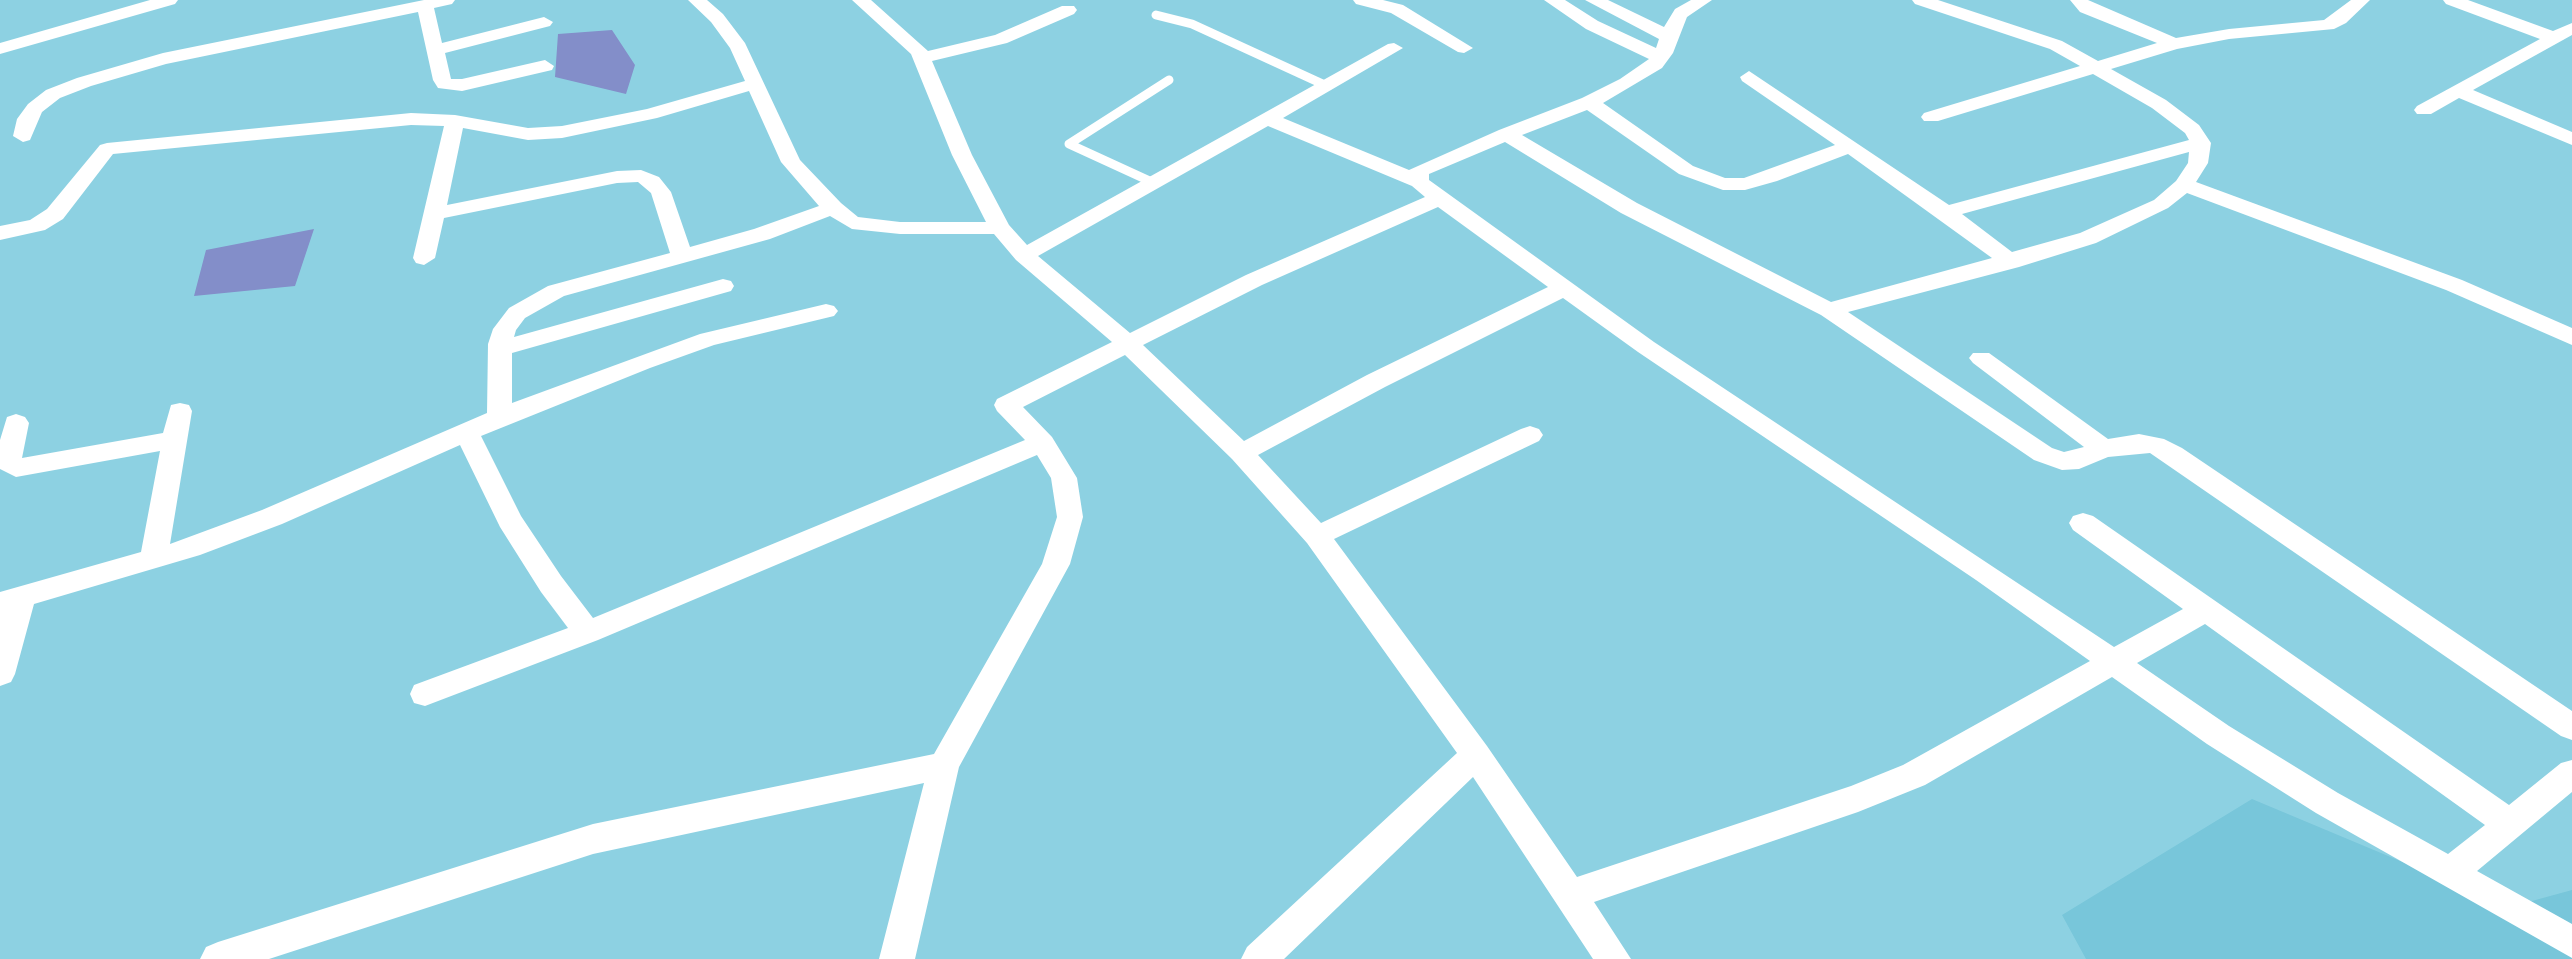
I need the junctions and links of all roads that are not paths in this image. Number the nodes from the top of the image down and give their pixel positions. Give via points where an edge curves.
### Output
1 (169, 0) edge
2 (446, 0) edge
3 (697, 0) edge
4 (861, 0) edge
5 (1362, 0) edge
6 (1553, 0) edge
7 (1594, 0) edge
8 (1700, 0) edge
9 (1921, 0) edge
10 (2078, 0) edge
11 (2361, 0) edge
12 (2452, 0) edge
13 (1401, 4) edge
14 (425, 6) junction
15 (1068, 10) dead end
16 (1156, 15) dead end
17 (544, 22) dead end
18 (2572, 27) edge
19 (1669, 37) junction
20 (2555, 38) junction
21 (2174, 44) junction
22 (1394, 48) dead end
23 (1464, 48) dead end
24 (0, 49) edge
25 (435, 50) junction
26 (1660, 57) junction
27 (922, 58) junction
28 (545, 66) dead end
29 (2099, 68) junction
30 (1749, 77) dead end
31 (1169, 80) dead end
32 (754, 83) junction
33 (1327, 86) junction
34 (2458, 91) junction
35 (1589, 102) junction
36 (2424, 110) dead end
37 (1931, 117) dead end
38 (1268, 119) junction
39 (455, 121) junction
40 (1506, 134) junction
41 (23, 136) dead end
42 (2572, 139) edge
43 (2201, 144) junction
44 (1851, 146) junction
45 (1154, 183) junction
46 (2184, 185) junction
47 (1430, 190) junction
48 (834, 208) junction
49 (1947, 212) junction
50 (433, 214) junction
51 (1000, 228) junction
52 (0, 233) edge
53 (682, 255) junction
54 (1024, 256) junction
55 (424, 258) dead end
56 (2011, 262) junction
57 (723, 286) dead end
58 (1565, 288) junction
59 (1829, 310) junction
60 (826, 311) dead end
61 (2569, 330) edge
62 (1126, 342) junction
63 (500, 349) junction
64 (1981, 358) dead end
65 (180, 411) dead end
66 (500, 417) junction
67 (16, 423) dead end
68 (466, 432) junction
69 (1530, 435) dead end
70 (175, 440) junction
71 (1043, 443) junction
72 (2103, 449) junction
73 (1241, 453) junction
74 (2083, 523) dead end
75 (1317, 536) junction
76 (153, 560) junction
77 (11, 600) edge
78 (2205, 610) junction
79 (588, 632) junction
80 (2113, 662) junction
81 (0, 674) edge
82 (425, 694) dead end
83 (2572, 727) edge
84 (1476, 755) junction
85 (944, 765) junction
86 (2572, 773) edge
87 (2510, 824) junction
88 (2450, 873) junction
89 (1571, 894) junction
90 (2572, 942) edge
91 (218, 959) edge
92 (897, 959) edge
93 (1259, 959) edge
94 (1613, 959) edge

1 - 24 street
2 - 14 street
3 - 32 street via 739,47
4 - 27 street via 894,26
5 - 13 street
6 - 26 street via 1592,25
7 - 19 street
8 - 19 street via 1681,13
9 - 29 street via 2056,45
10 - 21 street via 2086,8
11 - 21 street via 2328,25
12 - 20 street
13 - 23 street
14 - 25 street
14 - 41 street via 195,51 84,82 52,94 36,108 27,119
15 - 27 street via 1001,39
16 - 33 lane via 1192,24
17 - 25 street
18 - 20 street
19 - 26 street
20 - 34 street
21 - 29 street
22 - 33 street
25 - 28 street via 442,80 451,86
26 - 35 street via 1627,83
27 - 51 street via 962,155
29 - 37 street
29 - 43 street via 2159,104 2192,129
30 - 44 street
31 - 45 lane via 1069,144
32 - 39 street via 650,114 562,132 528,134
32 - 48 street via 791,162
33 - 38 street
34 - 36 street
34 - 42 street
35 - 40 street
35 - 44 street via 1686,170 1723,184 1770,177
38 - 45 street
38 - 47 street
39 - 50 street
39 - 52 street via 376,122 107,149 55,214 37,225
40 - 47 street via 1428,164 1419,171
40 - 59 street via 1629,208
43 - 46 street via 2198,163
43 - 49 street
44 - 49 street
45 - 54 street
46 - 56 street via 2161,204 2126,222
46 - 61 street
47 - 58 street
47 - 62 street via 1330,244
48 - 51 street via 852,223
48 - 53 street via 762,234
49 - 56 street
50 - 53 street via 641,176 661,192
50 - 55 street
51 - 54 street
53 - 63 street via 535,300 511,321
54 - 62 street
56 - 59 street
57 - 63 street
58 - 73 street
58 - 80 street
59 - 72 street via 2043,454 2062,461 2079,460
60 - 66 street via 708,340
62 - 71 street via 1006,405
62 - 73 street
63 - 66 street
64 - 72 street
65 - 70 street
66 - 68 street
67 - 70 street via 9,460 16,468
68 - 76 street via 272,517
68 - 79 street via 510,520
69 - 75 street
70 - 76 street
71 - 79 street
71 - 85 street via 1064,478 1070,517 1056,564
72 - 83 street via 2139,443 2173,454
73 - 75 street
74 - 78 street
75 - 84 street
76 - 77 street
77 - 81 street
78 - 80 street
78 - 87 street
79 - 82 street
80 - 88 street via 2218,736
80 - 89 street via 1914,775
84 - 89 street
84 - 93 street
85 - 91 street via 593,839
85 - 92 street
86 - 87 street
87 - 88 street
88 - 90 street
89 - 94 street

